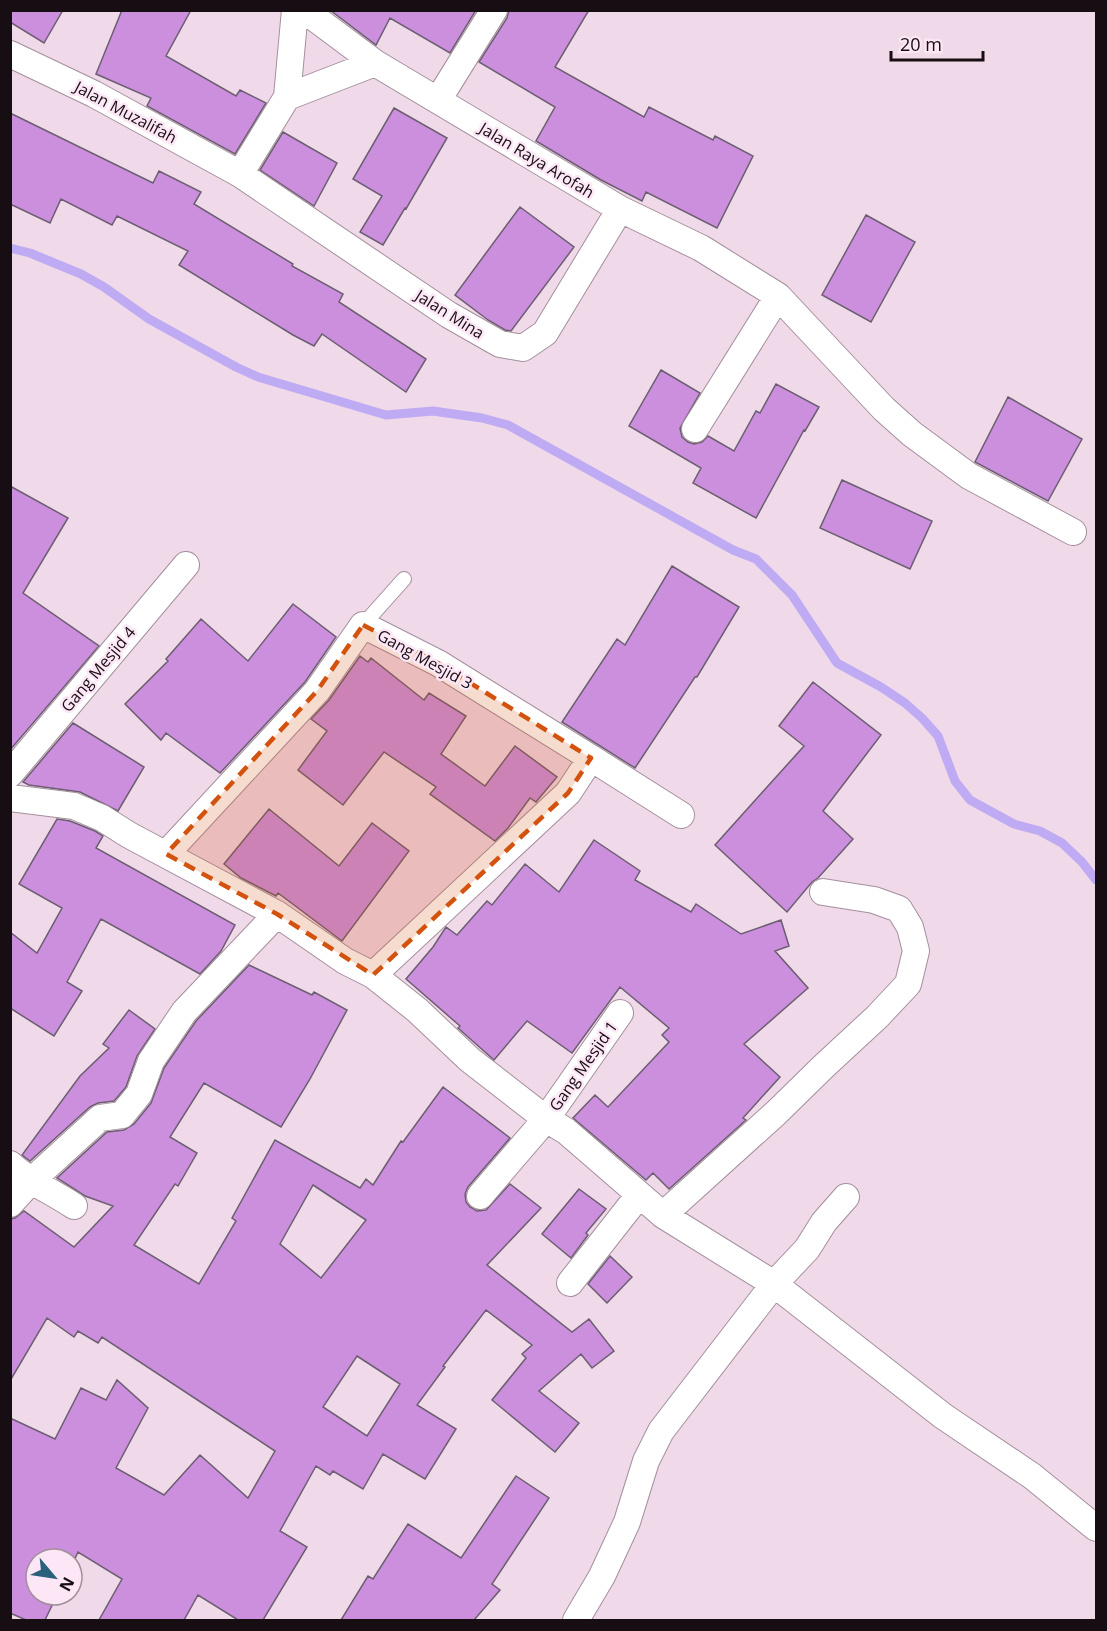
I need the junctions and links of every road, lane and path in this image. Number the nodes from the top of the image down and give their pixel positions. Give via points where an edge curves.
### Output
1 (295, 10) edge
2 (304, 10) edge
3 (494, 10) edge
4 (10, 54) edge
5 (375, 63) junction
6 (286, 97) junction
7 (438, 100) junction
8 (240, 174) junction
9 (620, 209) junction
10 (778, 296) junction
11 (695, 429) dead end
12 (1072, 532) dead end
13 (186, 565) dead end
14 (404, 579) dead end
15 (363, 625) junction
16 (591, 758) junction
17 (10, 774) edge
18 (10, 798) edge
19 (681, 815) dead end
20 (166, 854) junction
21 (823, 892) dead end
22 (277, 914) junction
23 (373, 975) junction
24 (620, 1013) dead end
25 (546, 1119) junction
26 (10, 1164) edge
27 (31, 1181) junction
28 (639, 1195) junction
29 (480, 1196) dead end
30 (846, 1197) dead end
31 (10, 1204) edge
32 (74, 1206) dead end
33 (663, 1215) junction
34 (570, 1283) dead end
35 (774, 1284) junction
36 (1096, 1528) edge
37 (576, 1620) edge

1 - 6 street
2 - 5 street, Jalan Raya Arofah
3 - 7 street
4 - 8 street, Jalan Muzalifah via 94,94
5 - 6 street
5 - 7 street, Jalan Raya Arofah
6 - 8 street
7 - 9 street, Jalan Raya Arofah
8 - 9 street, Jalan Mina via 449,315 500,344 523,348 545,333
9 - 10 street, Jalan Raya Arofah via 701,248
10 - 11 street
10 - 12 street, Jalan Raya Arofah via 912,434 969,476
13 - 17 street, Gang Mesjid 4
14 - 15 lane
15 - 16 street, Gang Mesjid 3 via 438,663
15 - 20 street, Gang Mesjid 3 via 317,691
16 - 19 street, Gang Mesjid 3
16 - 23 street via 568,793
18 - 20 street via 74,806
20 - 22 street
21 - 33 street via 874,900 899,909 910,927 916,951 908,984 860,1034
22 - 23 street via 345,961
22 - 27 street via 184,1012 151,1061 139,1094 122,1115 100,1118
23 - 25 street via 470,1060
24 - 25 street, Gang Mesjid 1
25 - 28 street via 566,1131
25 - 29 street, Gang Mesjid 1
26 - 27 street
27 - 31 street
27 - 32 street
28 - 33 street
28 - 34 street
30 - 35 street via 807,1249
33 - 35 street
35 - 36 street via 942,1416 1032,1476
35 - 37 street via 661,1431 646,1461 627,1522

